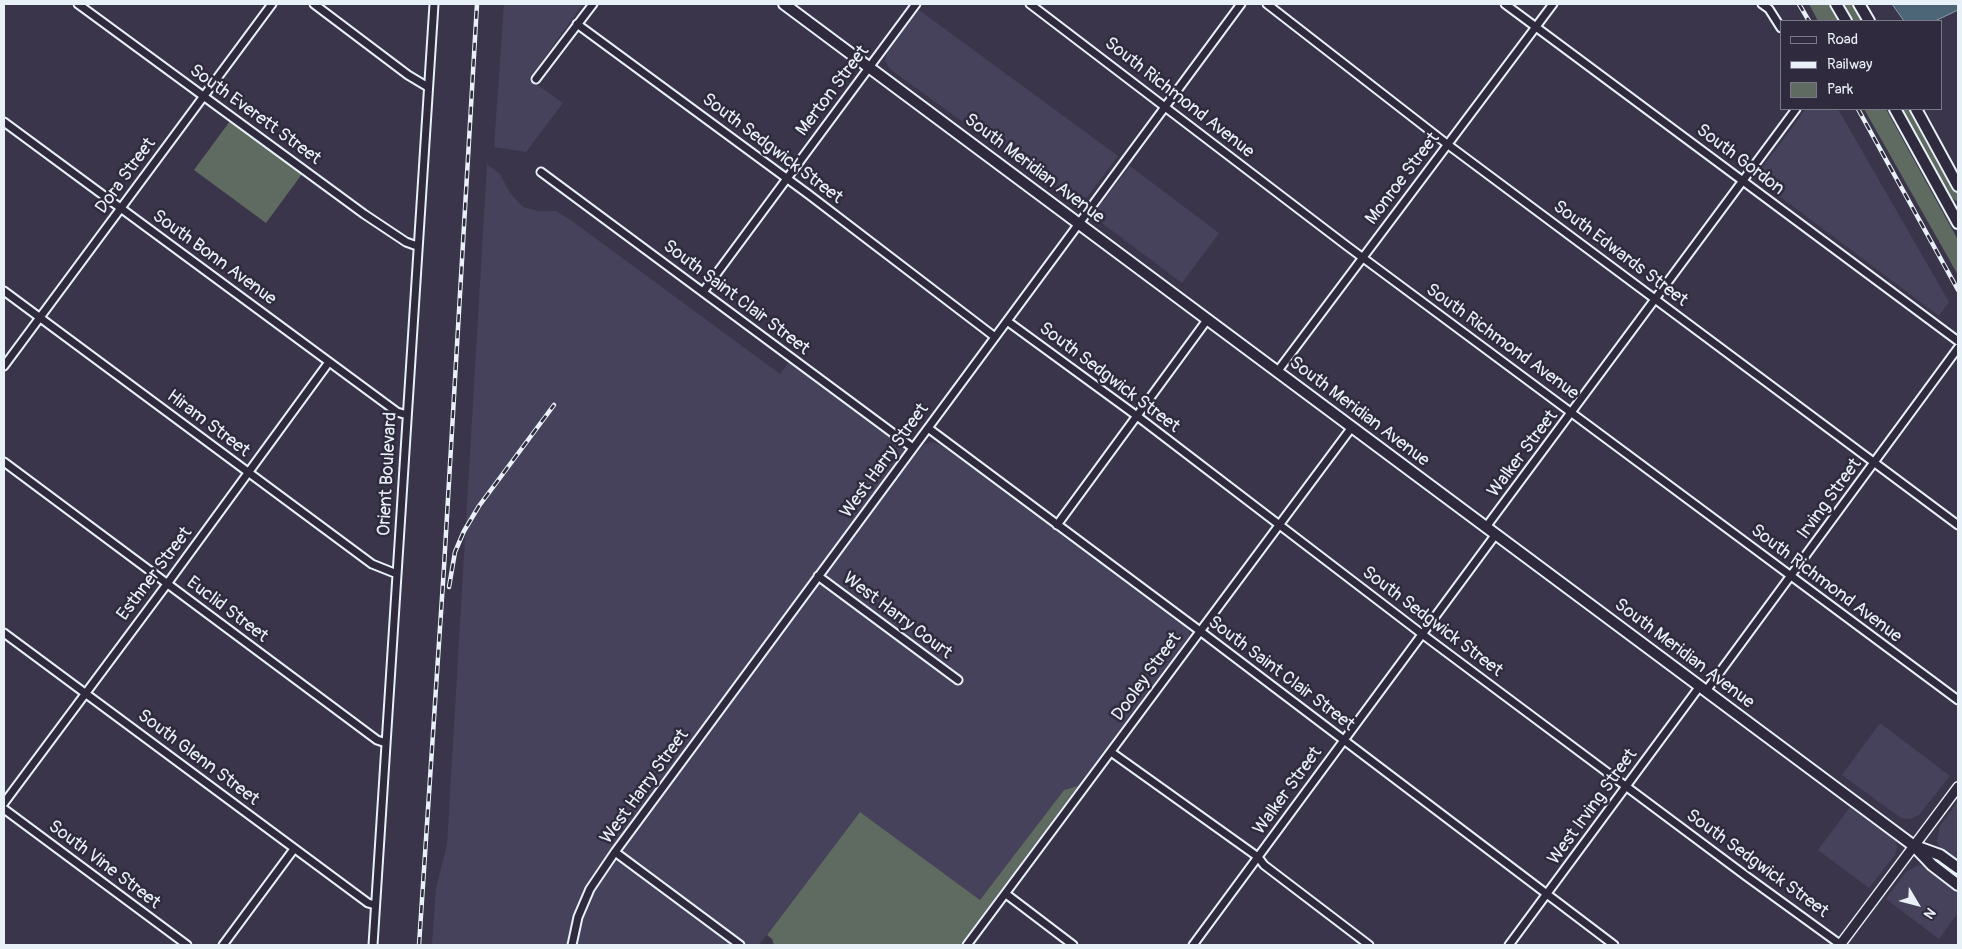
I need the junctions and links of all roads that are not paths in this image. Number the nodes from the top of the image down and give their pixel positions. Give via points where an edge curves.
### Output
1 (78, 4) edge
2 (272, 4) edge
3 (314, 4) edge
4 (434, 4) edge
5 (593, 4) edge
6 (784, 4) edge
7 (916, 4) edge
8 (1030, 4) edge
9 (1241, 4) edge
10 (1267, 4) edge
11 (1505, 4) edge
12 (1552, 4) edge
13 (1762, 4) edge
14 (1836, 4) edge
15 (1859, 4) edge
16 (1845, 20) edge
17 (1868, 20) edge
18 (577, 24) junction
19 (1780, 26) edge
20 (1536, 27) junction
21 (869, 67) junction
22 (536, 79) dead end
23 (428, 87) junction
24 (203, 96) junction
25 (1165, 106) junction
26 (1795, 110) edge
27 (1895, 110) edge
28 (1917, 110) edge
29 (4, 122) edge
30 (1448, 144) junction
31 (541, 172) dead end
32 (787, 178) junction
33 (1743, 181) junction
34 (1958, 186) edge
35 (120, 208) junction
36 (1078, 222) junction
37 (1958, 223) edge
38 (417, 246) junction
39 (1363, 258) junction
40 (4, 291) edge
41 (703, 292) junction
42 (1656, 299) junction
43 (39, 318) junction
44 (1006, 320) junction
45 (1207, 320) junction
46 (995, 337) junction
47 (1958, 341) edge
48 (1958, 348) edge
49 (329, 362) junction
50 (4, 366) edge
51 (1277, 372) junction
52 (1572, 412) junction
53 (407, 415) junction
54 (1137, 416) junction
55 (1352, 427) junction
56 (928, 428) junction
57 (913, 448) junction
58 (4, 462) edge
59 (1875, 462) junction
60 (248, 473) junction
61 (1057, 525) junction
62 (1279, 525) junction
63 (1958, 525) edge
64 (1486, 527) junction
65 (1496, 534) junction
66 (397, 574) junction
67 (818, 576) junction
68 (1791, 576) junction
69 (167, 584) junction
70 (1200, 631) junction
71 (4, 633) edge
72 (1422, 634) junction
73 (958, 680) dead end
74 (1703, 689) junction
75 (85, 694) junction
76 (1958, 700) edge
77 (1344, 740) junction
78 (386, 743) junction
79 (1111, 752) junction
80 (1627, 786) junction
81 (1958, 786) edge
82 (4, 803) edge
83 (4, 809) edge
84 (1914, 846) junction
85 (294, 849) junction
86 (615, 852) junction
87 (1258, 857) junction
88 (1958, 868) edge
89 (1958, 885) edge
90 (1006, 894) junction
91 (1547, 895) junction
92 (375, 905) junction
93 (186, 945) edge
94 (223, 945) edge
95 (373, 945) edge
96 (572, 945) edge
97 (740, 945) edge
98 (967, 945) edge
99 (1073, 945) edge
100 (1193, 945) edge
101 (1369, 945) edge
102 (1509, 945) edge
103 (1614, 945) edge
104 (1841, 945) edge

1 - 24 street, South Everett Street
2 - 24 street, Dora Street
3 - 23 street
4 - 23 street, Orient Boulevard
5 - 18 street
6 - 21 main road, South Meridian Avenue
7 - 21 street, Merton Street
8 - 25 street, South Richmond Avenue
9 - 25 street, West Harry Street
10 - 30 street, South Edwards Street
11 - 20 street, South Gordon
12 - 20 street, Monroe Street
13 - 19 street
14 - 16 main road
15 - 17 main road
18 - 22 street
18 - 32 street, South Sedgwick Street
20 - 30 street, Monroe Street
20 - 33 street, South Gordon
21 - 32 street, Merton Street
21 - 36 main road, South Meridian Avenue
23 - 38 street, Orient Boulevard
24 - 35 street, Dora Street
24 - 38 street, South Everett Street via 364,214
25 - 36 street, West Harry Street
25 - 39 street, South Richmond Avenue
26 - 33 street, Walker Street
27 - 37 main road
28 - 34 main road
29 - 35 street, South Bonn Avenue
30 - 39 street, Monroe Street
30 - 42 street, South Edwards Street
31 - 41 street, South Saint Clair Street
32 - 41 street, Merton Street
32 - 46 street, South Sedgwick Street
33 - 42 street, Walker Street
33 - 47 street, South Gordon
35 - 43 street, Dora Street
35 - 49 street, South Bonn Avenue
36 - 44 street, West Harry Street
36 - 45 main road, South Meridian Avenue
38 - 53 street, Orient Boulevard
39 - 51 street, Monroe Street
39 - 52 street, South Richmond Avenue
40 - 43 street, Hiram Street
41 - 57 street, South Saint Clair Street
42 - 52 street, Walker Street
42 - 59 street, South Edwards Street
43 - 50 street, Dora Street
43 - 60 street, Hiram Street
44 - 46 street, West Harry Street
44 - 54 street, South Sedgwick Street
45 - 51 main road, South Meridian Avenue
45 - 54 street
46 - 56 street, West Harry Street
48 - 59 street, Irving Street
49 - 53 street, South Bonn Avenue via 397,412
49 - 60 street, Esthner Street
51 - 55 main road, South Meridian Avenue
52 - 64 street, Walker Street
52 - 68 street, South Richmond Avenue
53 - 66 street, Orient Boulevard
54 - 61 street
54 - 62 street, South Sedgwick Street
55 - 62 street, Dooley Street
55 - 64 main road, South Meridian Avenue
56 - 57 street, West Harry Street
56 - 61 street, South Saint Clair Street
57 - 67 street, West Harry Street
58 - 69 street, Euclid Street
59 - 63 street, South Edwards Street
59 - 68 street, Irving Street
60 - 66 street, Hiram Street via 372,564
60 - 69 street, Esthner Street
61 - 70 street, South Saint Clair Street
62 - 70 street, Dooley Street
62 - 72 street, South Sedgwick Street
64 - 65 main road, South Meridian Avenue
65 - 72 street, Walker Street
65 - 74 main road, South Meridian Avenue
66 - 78 street, Orient Boulevard
67 - 73 street, West Harry Court
67 - 86 street, West Harry Street
68 - 74 street, Irving Street
68 - 76 street, South Richmond Avenue
69 - 75 street, Esthner Street
69 - 78 street, Euclid Street via 376,740
70 - 77 street, South Saint Clair Street
70 - 79 street, Dooley Street
71 - 75 street, South Glenn Street
72 - 77 street, Walker Street
72 - 80 street, South Sedgwick Street
74 - 80 street, West Irving Street
74 - 84 main road, South Meridian Avenue
75 - 82 street, Esthner Street
75 - 85 street, South Glenn Street
77 - 87 street, Walker Street
77 - 91 street, South Saint Clair Street
78 - 92 street, Orient Boulevard
79 - 87 street
79 - 90 street, Dooley Street
80 - 91 street, West Irving Street
80 - 104 street, South Sedgwick Street
81 - 84 street
83 - 93 street, South Vine Street
84 - 88 main road, South Meridian Avenue via 1940,855
84 - 89 main road, South Meridian Avenue
84 - 104 street
85 - 92 street, South Glenn Street
85 - 94 street
86 - 96 street, West Harry Street via 590,889 578,917
86 - 97 street
87 - 100 street, Walker Street
87 - 101 street via 1264,865
90 - 98 street, Dooley Street
90 - 99 street
91 - 102 street, West Irving Street
91 - 103 street, South Saint Clair Street
92 - 95 street, Orient Boulevard

